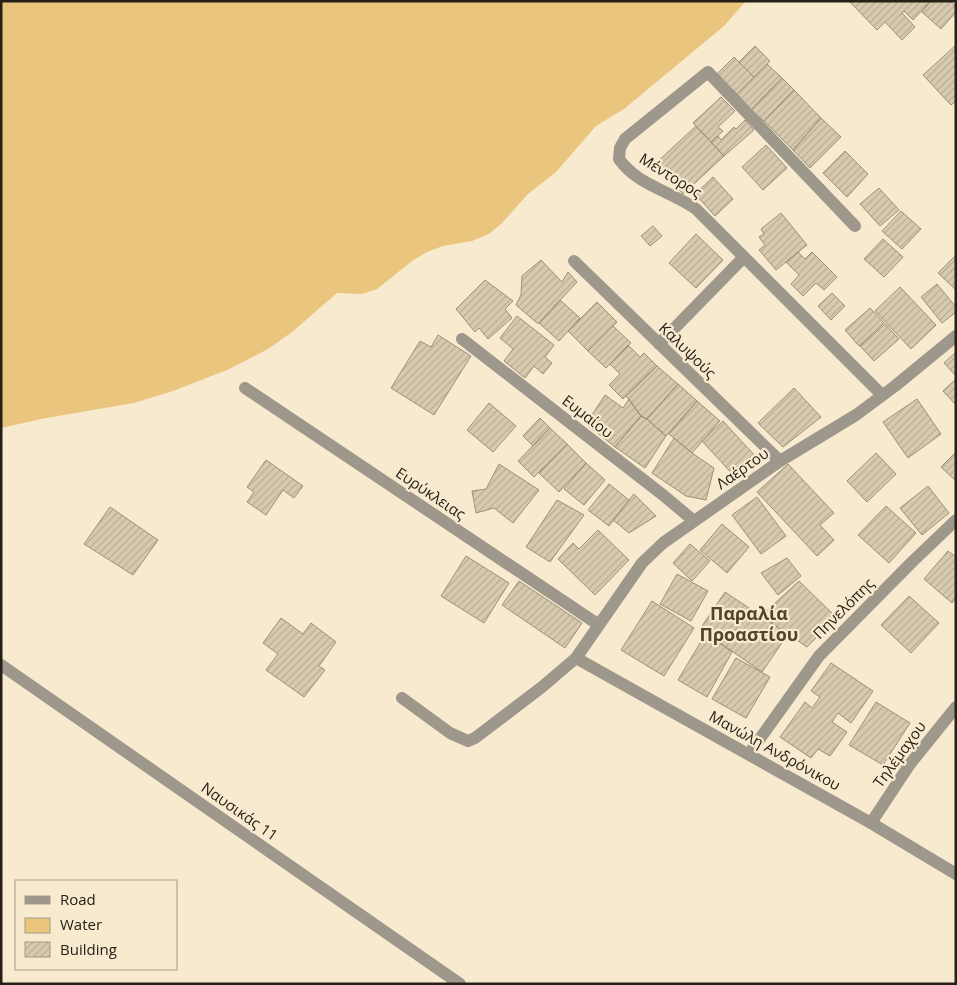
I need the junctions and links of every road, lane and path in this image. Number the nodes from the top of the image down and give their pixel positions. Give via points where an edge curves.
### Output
1 (855, 226) dead end
2 (744, 257) junction
3 (574, 262) dead end
4 (956, 336) edge
5 (462, 339) dead end
6 (659, 344) junction
7 (245, 388) dead end
8 (882, 396) junction
9 (780, 461) junction
10 (956, 520) edge
11 (694, 521) junction
12 (599, 624) junction
13 (576, 658) junction
14 (1, 665) edge
15 (402, 698) dead end
16 (956, 707) edge
17 (749, 754) junction
18 (872, 823) junction
19 (956, 874) edge
20 (460, 984) edge

1 - 2 street, Μέντορος via 708,72 625,139 619,156 623,164 643,180 696,209
2 - 6 street
2 - 8 street, Μέντορος
3 - 6 street, Καλυψούς
4 - 8 street, Λαέρτου
5 - 11 street, Ευμαίου
6 - 9 street, Καλυψούς
7 - 12 street, Ευρύκλειας
8 - 9 street, Λαέρτου
9 - 11 street, Λαέρτου
10 - 17 street, Πηνελόπης via 819,656
11 - 12 street, Λαέρτου via 642,563
12 - 13 street, Λαέρτου
13 - 15 street, Λαέρτου via 468,742
13 - 17 street, Μανώλη Ανδρόνικου
14 - 20 street, Ναυσικάς 11
16 - 18 street, Τηλέμαχου via 910,764
17 - 18 street, Μανώλη Ανδρόνικου
18 - 19 street, Μανώλη Ανδρόνικου

